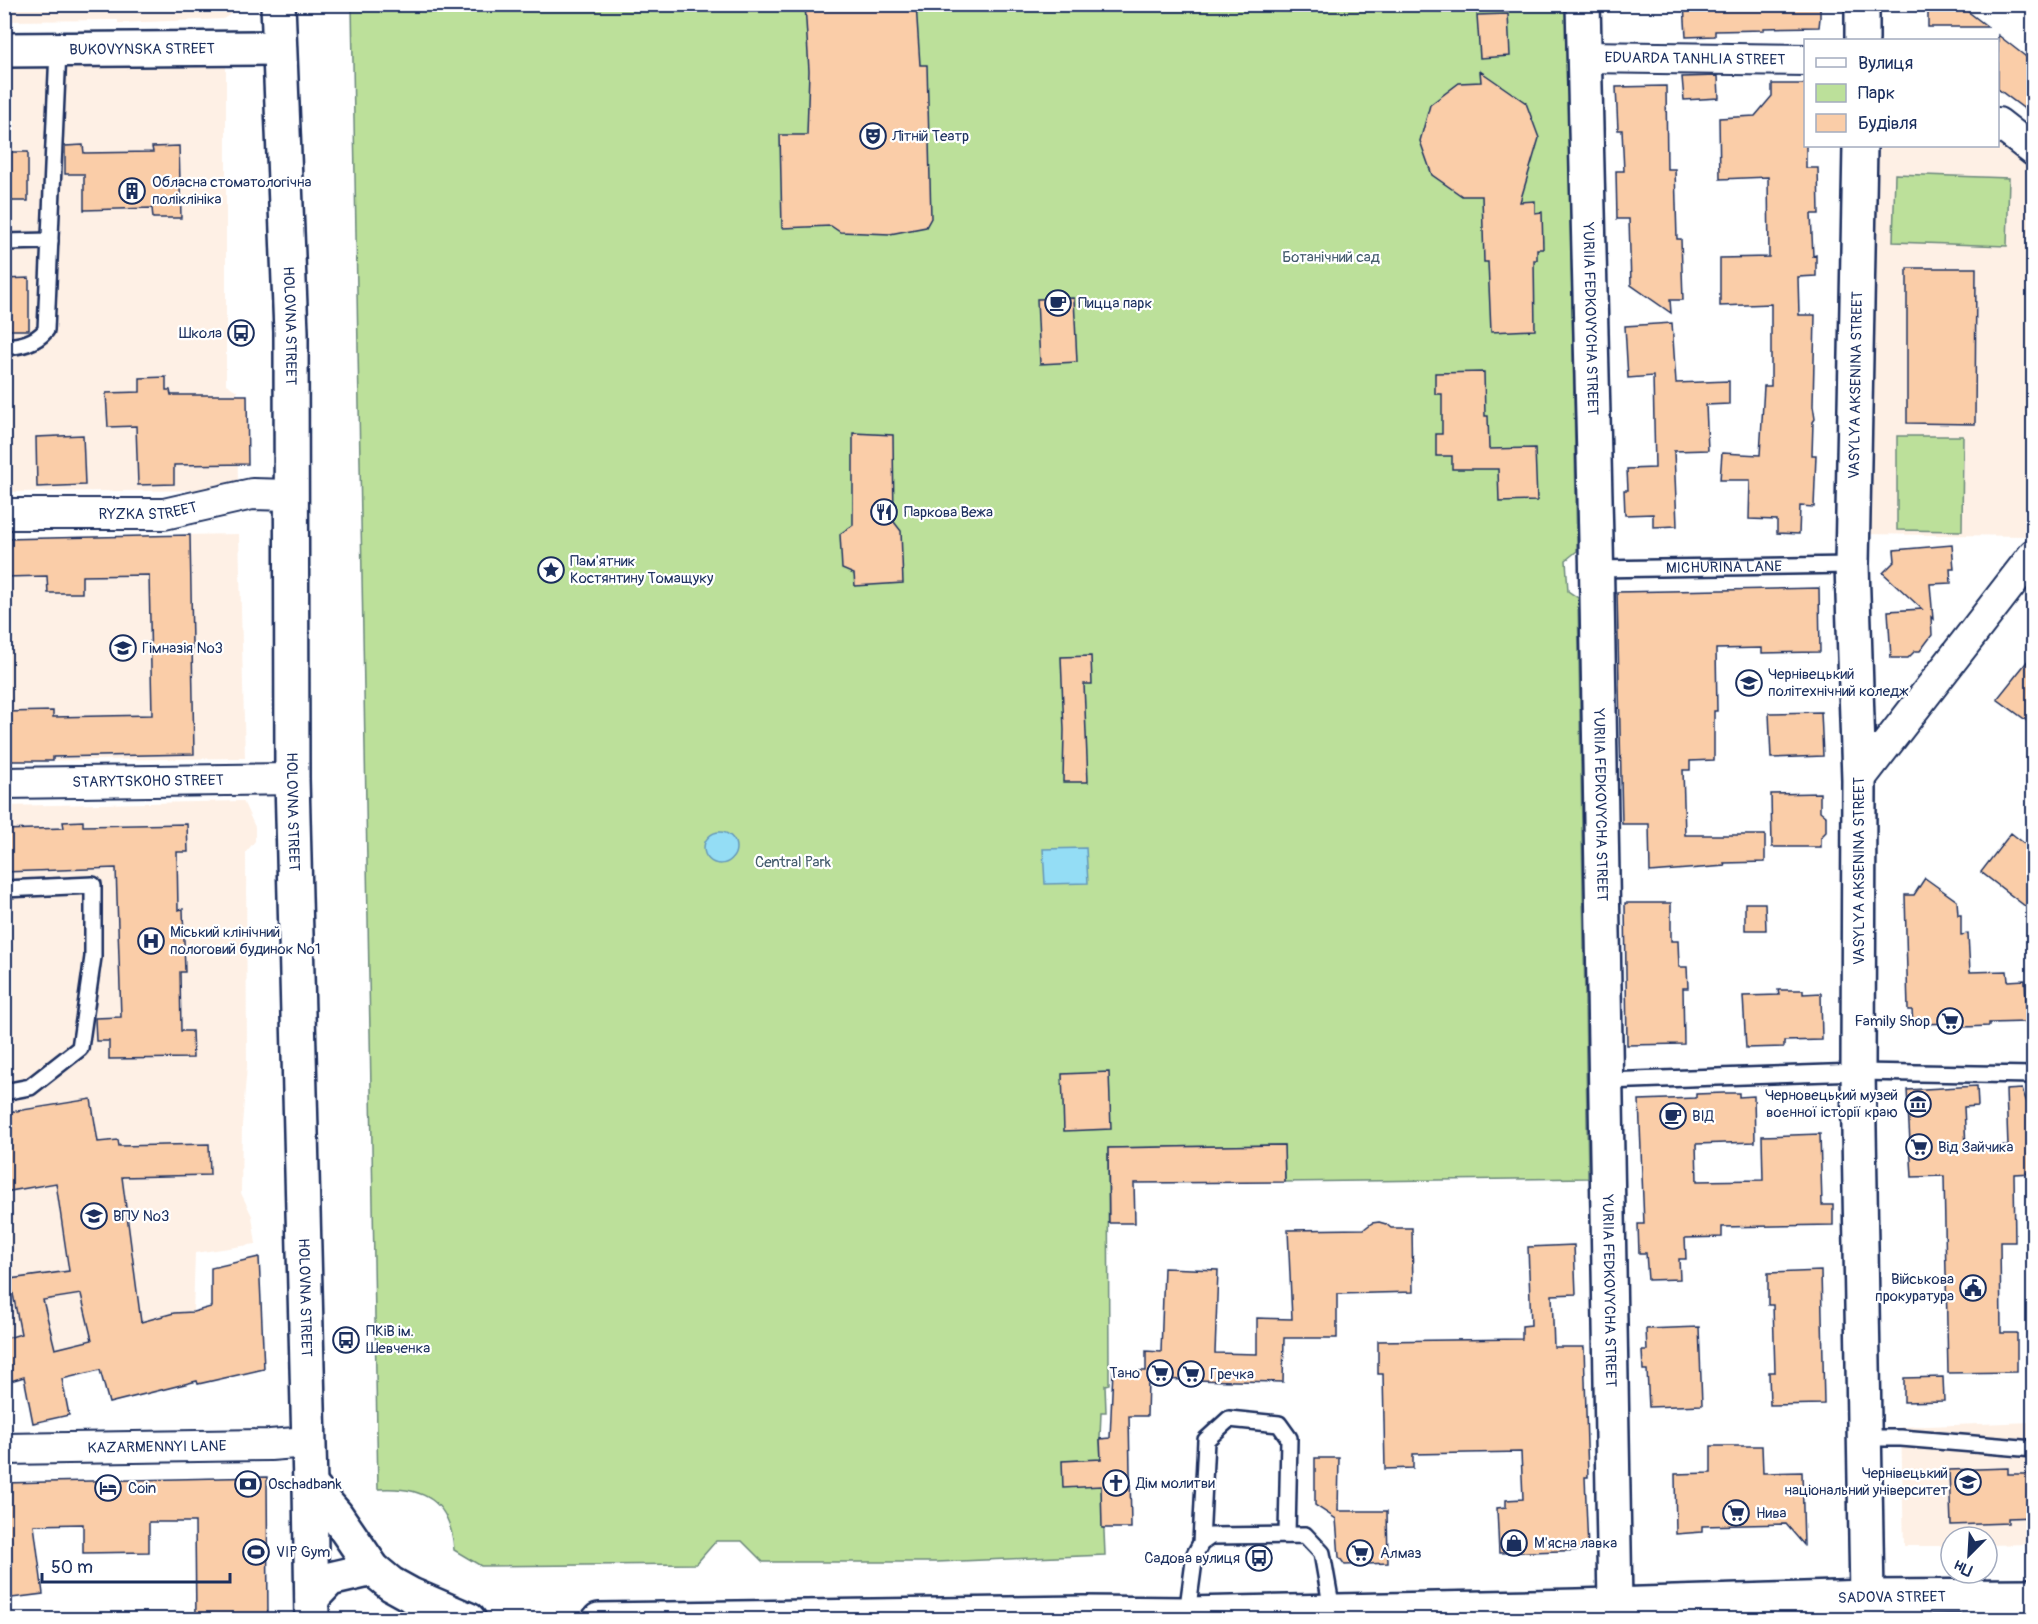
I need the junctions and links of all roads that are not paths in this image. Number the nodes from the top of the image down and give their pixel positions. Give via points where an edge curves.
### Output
1 (278, 4) edge
2 (1583, 4) edge
3 (1862, 4) edge
4 (1862, 39) edge
5 (278, 48) junction
6 (4, 50) edge
7 (58, 50) junction
8 (1584, 57) junction
9 (1804, 60) edge
10 (1999, 124) edge
11 (1860, 147) edge
12 (2034, 151) edge
13 (50, 241) junction
14 (4, 242) edge
15 (4, 347) edge
16 (290, 495) junction
17 (4, 514) edge
18 (2034, 554) edge
19 (1852, 565) junction
20 (1596, 569) junction
21 (292, 779) junction
22 (1859, 780) junction
23 (4, 783) edge
24 (4, 889) edge
25 (1858, 1072) junction
26 (2034, 1075) edge
27 (1605, 1081) junction
28 (4, 1092) edge
29 (1864, 1438) junction
30 (308, 1442) junction
31 (4, 1449) edge
32 (2034, 1449) edge
33 (310, 1485) junction
34 (1287, 1535) junction
35 (1201, 1542) junction
36 (373, 1569) junction
37 (2034, 1596) edge
38 (1867, 1597) junction
39 (1616, 1604) junction
40 (312, 1609) edge
41 (1332, 1610) junction
42 (1573, 1613) edge
43 (1187, 1614) junction
44 (1085, 1617) edge
45 (469, 1620) edge
46 (599, 1620) edge

1 - 5 street, HOLOVNA STREET
2 - 8 street, YURIIA FEDKOVYCHA STREET
3 - 4 street
5 - 7 street, BUKOVYNSKA STREET
5 - 16 street, HOLOVNA STREET via 291,332
6 - 7 street, BUKOVYNSKA STREET
7 - 13 lane
8 - 9 street, EDUARDA TANHLIA STREET
8 - 20 street, YURIIA FEDKOVYCHA STREET
10 - 12 street
11 - 19 street, VASYLYA AKSENINA STREET
13 - 14 lane
13 - 15 lane via 46,330 38,339
16 - 17 street, RYZKA STREET via 252,494 164,514
16 - 21 street, HOLOVNA STREET
18 - 22 street
19 - 20 lane, MICHURINA LANE
19 - 22 street, VASYLYA AKSENINA STREET
20 - 27 street, YURIIA FEDKOVYCHA STREET
21 - 23 street, STARYTSKOHO STREET
21 - 30 street, HOLOVNA STREET
22 - 25 street, VASYLYA AKSENINA STREET
24 - 28 lane via 93,885 93,957 80,1048 30,1087
25 - 26 lane
25 - 27 lane
25 - 29 street, VASYLYA AKSENINA STREET
27 - 39 street, YURIIA FEDKOVYCHA STREET
29 - 32 lane
29 - 38 street, VASYLYA AKSENINA STREET
30 - 31 street, KAZARMENNYI LANE
30 - 33 street, HOLOVNA STREET
33 - 36 street
33 - 40 street, HOLOVNA STREET
34 - 35 lane via 1211,1536
34 - 35 lane via 1289,1438 1279,1424 1229,1419 1206,1440
34 - 41 lane via 1305,1535 1322,1552
35 - 43 lane via 1194,1554
36 - 40 street via 330,1579
36 - 45 street via 411,1595
37 - 38 street, SADOVA STREET
38 - 39 street, SADOVA STREET
39 - 42 street, SADOVA STREET
41 - 42 street, SADOVA STREET
41 - 43 street, SADOVA STREET
43 - 44 street, SADOVA STREET
44 - 46 street, SADOVA STREET

